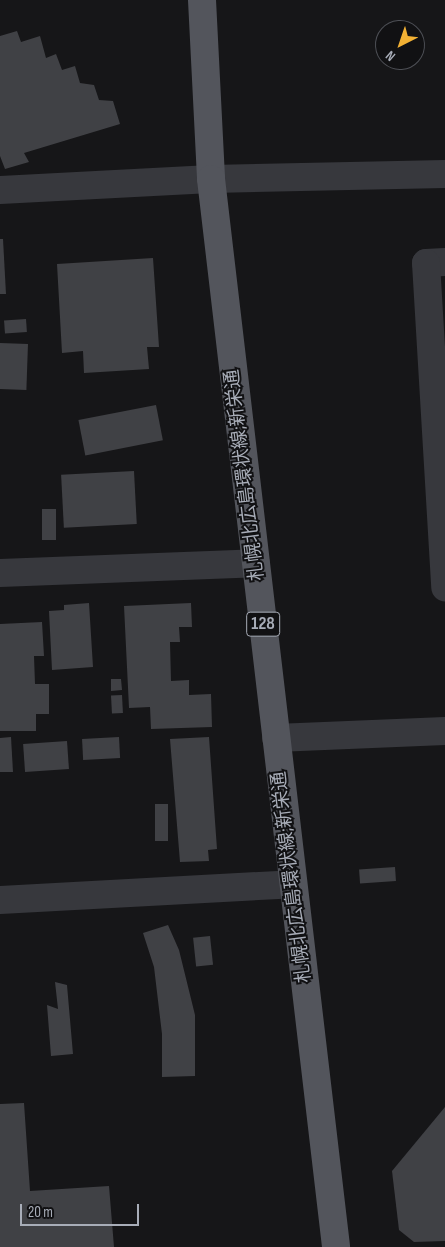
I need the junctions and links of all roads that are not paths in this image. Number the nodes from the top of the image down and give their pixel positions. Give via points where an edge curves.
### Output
1 (202, 0) edge
2 (445, 174) edge
3 (211, 179) junction
4 (0, 190) edge
5 (445, 262) edge
6 (440, 437) edge
7 (256, 563) junction
8 (0, 573) edge
9 (445, 587) edge
10 (445, 732) edge
11 (276, 738) junction
12 (293, 884) junction
13 (0, 900) edge
14 (336, 1247) edge

1 - 3 main road, 札幌北広島環状線;新栄通 / 128
2 - 3 street
3 - 4 street
3 - 7 main road, 札幌北広島環状線;新栄通 / 128
5 - 6 street via 426,263
6 - 9 street
7 - 8 street
7 - 11 main road, 札幌北広島環状線;新栄通 / 128
10 - 11 street
11 - 12 main road, 札幌北広島環状線;新栄通 / 128
12 - 13 street
12 - 14 main road, 札幌北広島環状線;新栄通 / 128

